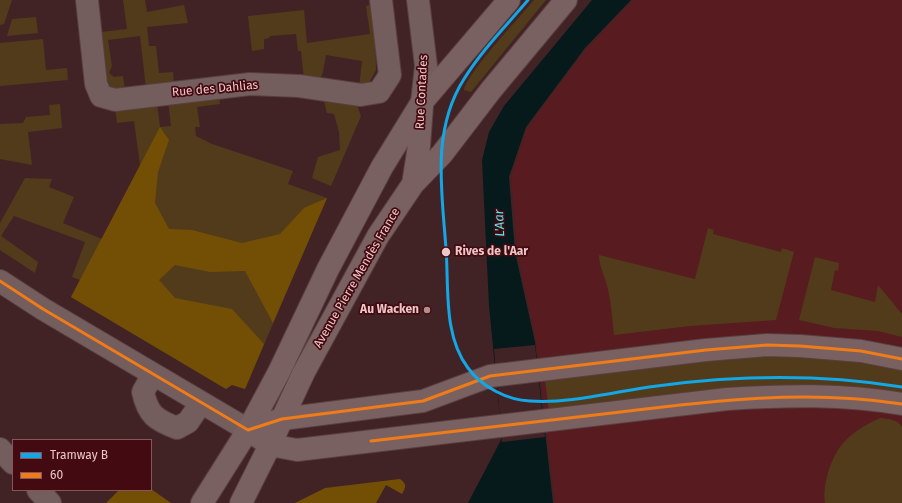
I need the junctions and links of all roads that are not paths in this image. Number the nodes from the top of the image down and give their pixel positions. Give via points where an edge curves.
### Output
1 (87, 0) edge
2 (381, 0) edge
3 (418, 0) edge
4 (509, 0) edge
5 (566, 0) edge
6 (422, 102) junction
7 (413, 184) junction
8 (0, 281) edge
9 (902, 359) edge
10 (153, 374) junction
11 (201, 403) junction
12 (902, 404) edge
13 (282, 419) junction
14 (248, 430) junction
15 (270, 445) junction
16 (0, 449) edge
17 (12, 462) edge
18 (39, 491) edge
19 (50, 503) edge
20 (202, 503) edge
21 (241, 503) edge

1 - 2 street, Rue des Dahlias via 96,84 101,96 115,100 250,84 299,86 361,95 379,92 390,75
3 - 6 street, Rue Contades via 426,66
4 - 6 main road, Avenue Pierre Mendès France
5 - 7 main road, Avenue Pierre Mendès France via 442,154
6 - 7 main road, Rue Contades
6 - 14 main road, Avenue Pierre Mendès France via 379,172
7 - 13 main road, Avenue Pierre Mendès France via 378,236 347,290
8 - 10 street
9 - 13 main road via 861,351 800,346 766,345 706,350 490,376 423,401
10 - 11 street
10 - 11 street via 143,392 146,406 158,421 177,428 188,422
11 - 14 street
12 - 15 main road via 847,397 779,396 686,403 297,450
13 - 14 main road
13 - 15 main road, Avenue Pierre Mendès France
14 - 15 main road
14 - 20 main road, Avenue Pierre Mendès France
15 - 21 main road, Avenue Pierre Mendès France
16 - 17 street
18 - 19 street

